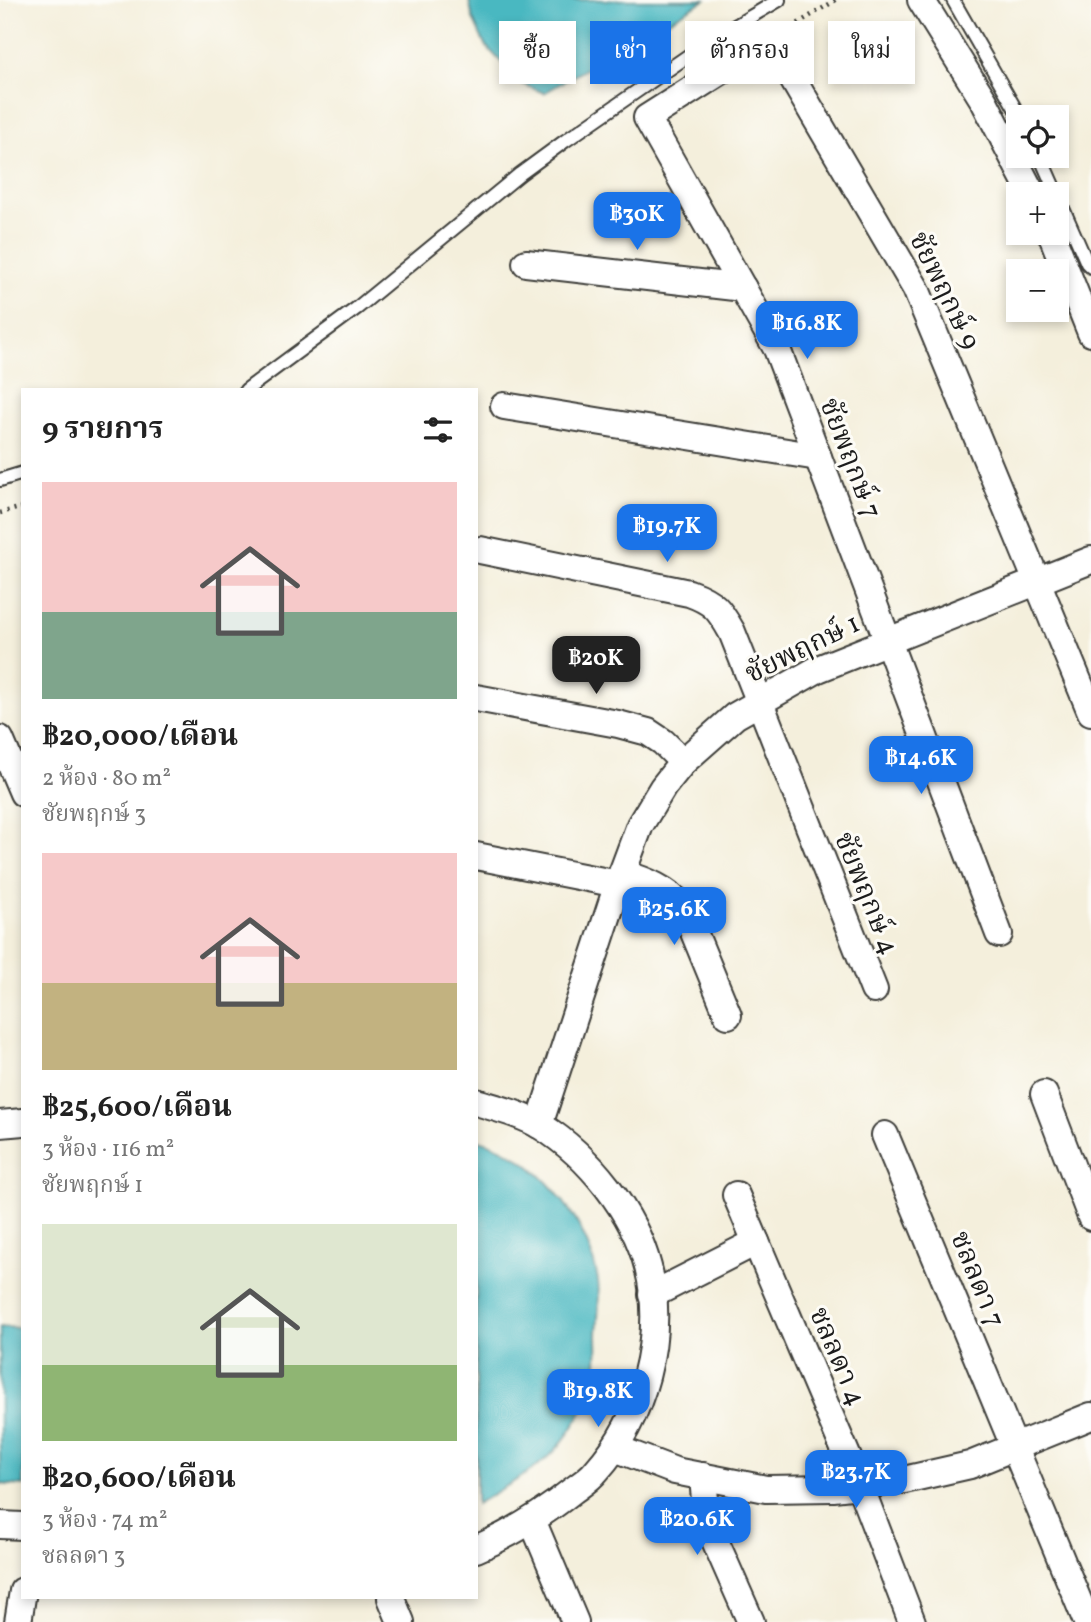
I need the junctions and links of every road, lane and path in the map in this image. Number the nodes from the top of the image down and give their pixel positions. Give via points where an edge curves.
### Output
1 (779, 0) edge
2 (836, 0) edge
3 (921, 0) edge
4 (953, 0) edge
5 (801, 21) edge
6 (701, 84) edge
7 (796, 84) edge
8 (1013, 105) edge
9 (1046, 168) edge
10 (1026, 182) edge
11 (1057, 245) edge
12 (526, 263) dead end
13 (1091, 267) edge
14 (743, 288) junction
15 (1085, 304) edge
16 (1091, 334) edge
17 (249, 388) edge
18 (504, 406) dead end
19 (818, 457) junction
20 (21, 474) edge
21 (0, 480) edge
22 (21, 508) edge
23 (0, 513) edge
24 (480, 550) dead end
25 (1091, 561) edge
26 (1036, 582) junction
27 (888, 641) junction
28 (478, 698) edge
29 (758, 701) junction
30 (1091, 712) edge
31 (0, 739) edge
32 (684, 762) junction
33 (21, 788) edge
34 (478, 856) edge
35 (620, 878) junction
36 (999, 934) dead end
37 (874, 990) dead end
38 (728, 1015) dead end
39 (1044, 1094) dead end
40 (478, 1103) edge
41 (21, 1122) edge
42 (0, 1125) edge
43 (539, 1125) junction
44 (885, 1135) dead end
45 (736, 1195) dead end
46 (1091, 1217) edge
47 (756, 1242) junction
48 (652, 1295) junction
49 (1091, 1416) edge
50 (1014, 1447) junction
51 (615, 1448) junction
52 (704, 1476) junction
53 (860, 1486) junction
54 (532, 1520) junction
55 (0, 1525) edge
56 (21, 1526) edge
57 (478, 1548) edge
58 (22, 1599) edge
59 (391, 1599) edge
60 (18, 1622) edge
61 (401, 1622) edge
62 (575, 1622) edge
63 (751, 1622) edge
64 (912, 1622) edge
65 (1087, 1622) edge

1 - 17 lane via 708,42 565,141
2 - 5 path
3 - 10 street via 984,101
4 - 8 lane
6 - 14 street, ชัยพฤกษ์ 7 via 647,118
7 - 26 street, ชัยพฤกษ์ 9 via 916,289
9 - 13 lane
11 - 15 street
12 - 14 street
14 - 19 street, ชัยพฤกษ์ 7 via 777,349
15 - 16 street
18 - 19 street
19 - 27 street, ชัยพฤกษ์ 7
20 - 21 lane
22 - 23 path
24 - 29 street, ชัยพฤกษ์ 4 via 706,599 732,632
25 - 26 street, ชัยพฤกษ์ 1
26 - 27 street, ชัยพฤกษ์ 1
26 - 30 street, ชัยพฤกษ์ 9
27 - 29 street, ชัยพฤกษ์ 1 via 818,669
27 - 36 street, ชัยพฤกษ์ 7
28 - 32 street via 648,732
29 - 32 street, ชัยพฤกษ์ 1
29 - 37 street, ชัยพฤกษ์ 4
31 - 33 street
32 - 35 street, ชัยพฤกษ์ 1 via 640,825
34 - 35 street
35 - 38 street via 655,884 684,908
35 - 43 street, ชัยพฤกษ์ 1
39 - 46 street
40 - 43 street
41 - 42 street
43 - 48 street via 581,1158 616,1199 648,1266
44 - 50 street, ชลลดา 7
45 - 47 street, ชลลดา 4
47 - 48 street
47 - 53 street, ชลลดา 4
48 - 51 street via 653,1343 646,1375
49 - 50 street
50 - 53 street via 970,1465
50 - 65 street, ชลลดา 7
51 - 52 street via 675,1471
51 - 54 street via 595,1473
52 - 53 street via 766,1489
52 - 63 street via 706,1513 713,1536
53 - 64 street, ชลลดา 4
54 - 57 street
54 - 62 street
55 - 56 street
58 - 60 street
59 - 61 street

